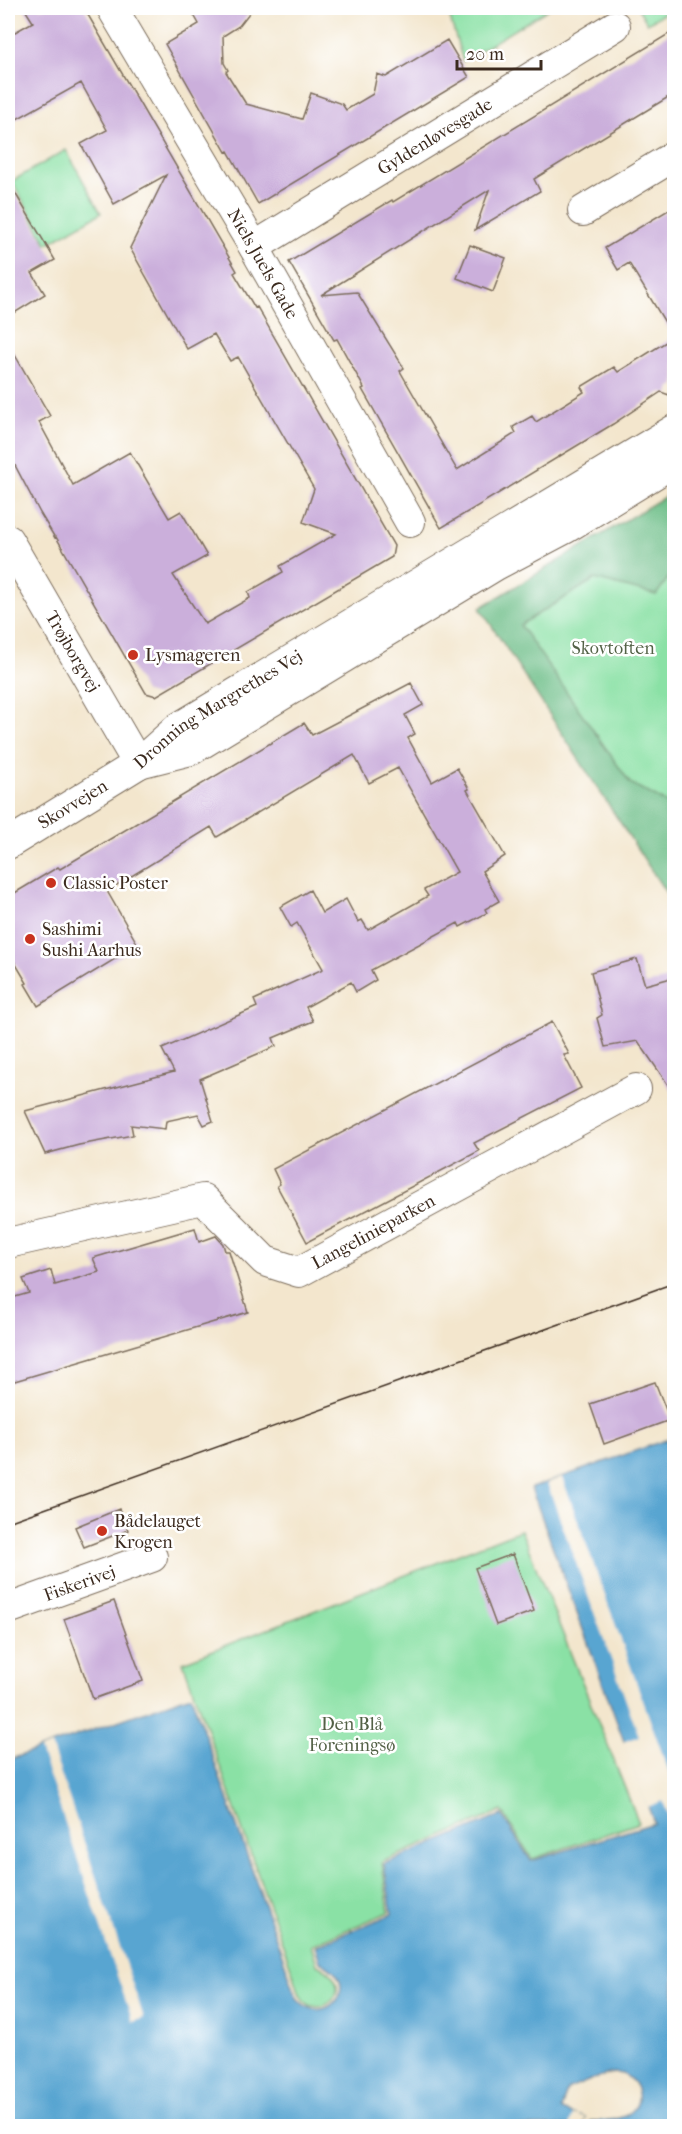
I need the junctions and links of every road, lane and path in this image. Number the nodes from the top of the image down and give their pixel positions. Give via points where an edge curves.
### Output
1 (119, 10) edge
2 (615, 26) dead end
3 (675, 156) edge
4 (583, 212) dead end
5 (254, 246) junction
6 (675, 430) edge
7 (675, 462) edge
8 (410, 522) dead end
9 (8, 540) edge
10 (138, 764) junction
11 (8, 844) edge
12 (636, 1089) dead end
13 (8, 1243) edge
14 (152, 1557) dead end
15 (8, 1609) edge

1 - 5 street, Niels Juels Gade
2 - 5 street, Gyldenløvesgade
3 - 4 street
5 - 8 street, Niels Juels Gade
6 - 10 street, Dronning Margrethes Vej via 178,728
7 - 10 street, Dronning Margrethes Vej via 487,570 191,750
9 - 10 street, Trøjborgvej
10 - 11 street, Skovvejen
12 - 13 street, Langelinieparken via 299,1272 265,1261 203,1200
14 - 15 street, Fiskerivej

